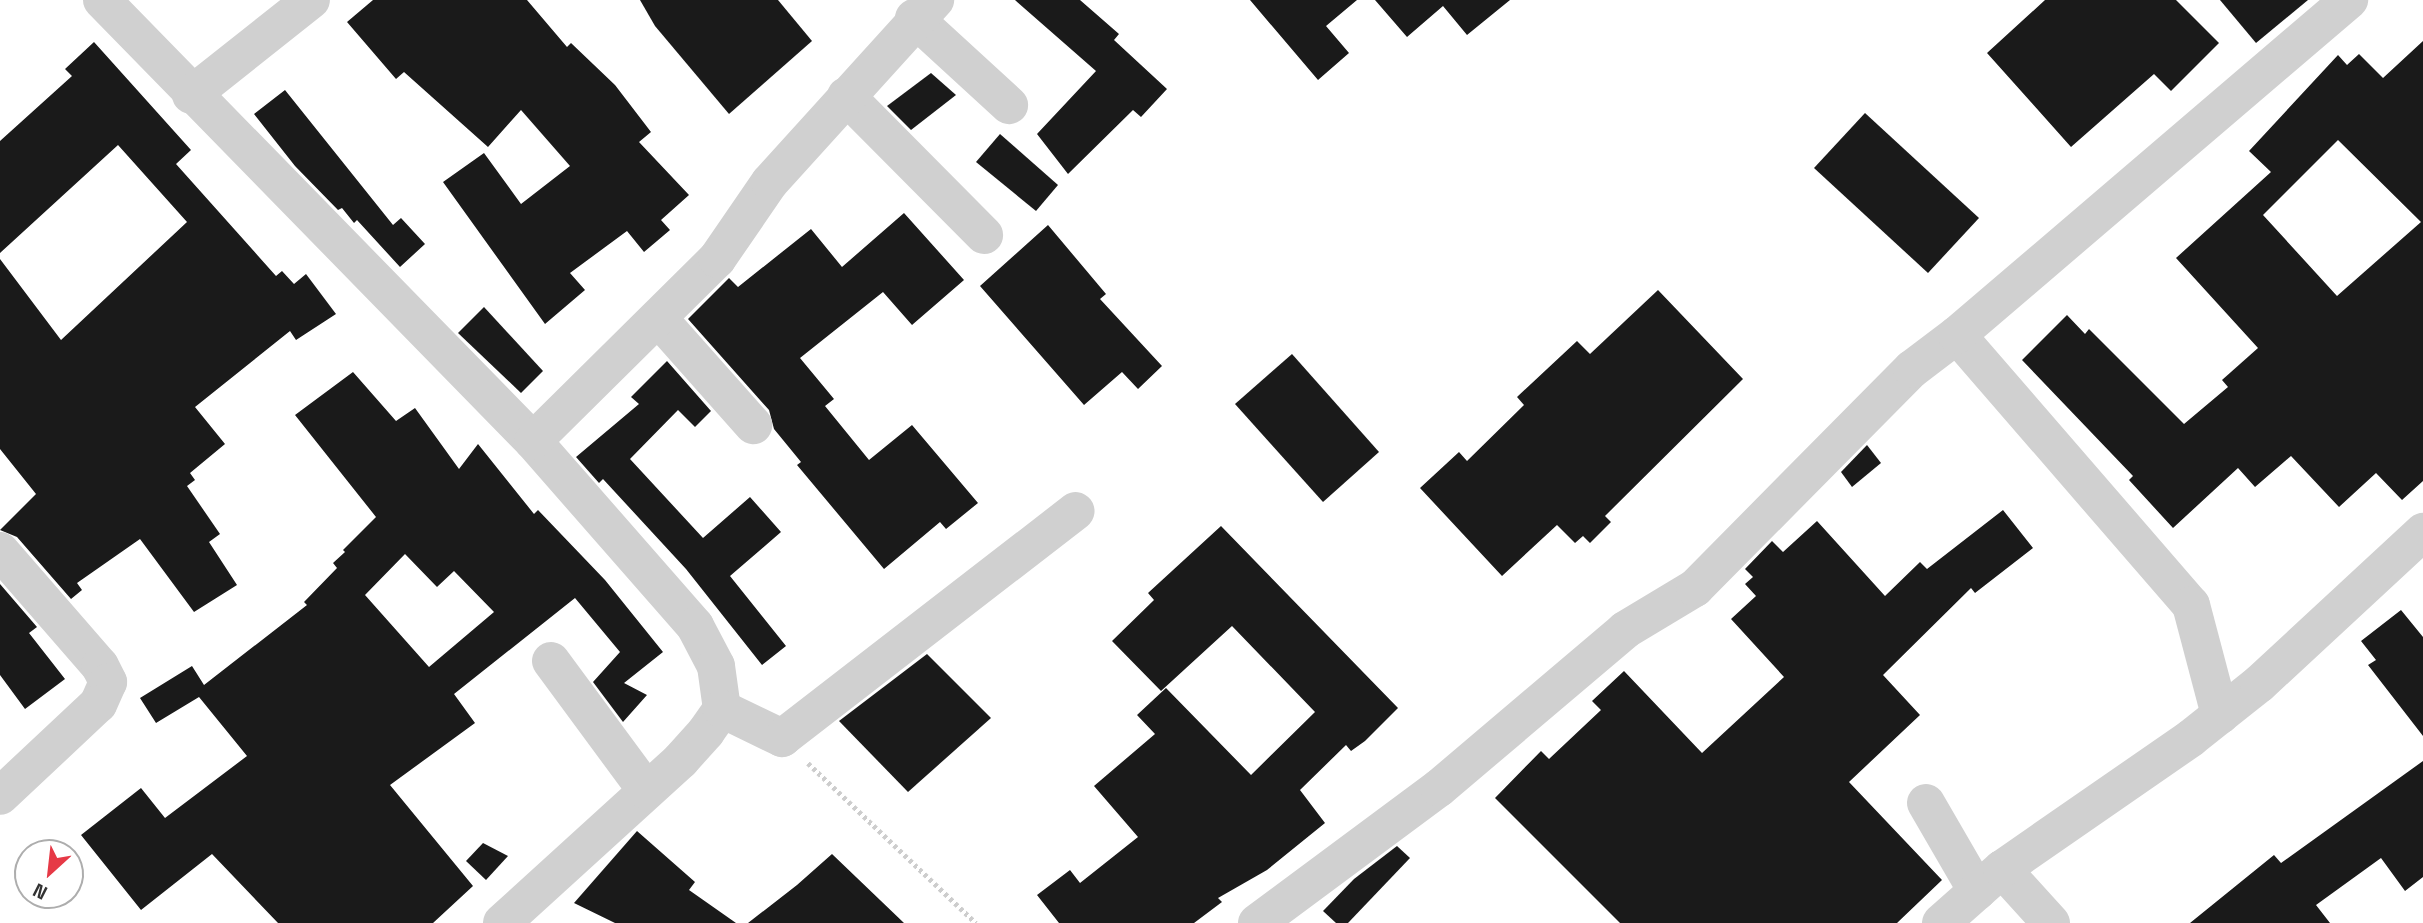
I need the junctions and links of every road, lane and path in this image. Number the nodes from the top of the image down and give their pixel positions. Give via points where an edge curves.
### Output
1 (102, 0) edge
2 (311, 0) edge
3 (2349, 0) edge
4 (924, 9) edge
5 (191, 95) junction
6 (846, 96) junction
7 (1009, 106) dead end
8 (984, 235) dead end
9 (659, 319) junction
10 (1958, 335) junction
11 (752, 425) dead end
12 (533, 441) junction
13 (1076, 511) dead end
14 (2423, 532) edge
15 (0, 551) edge
16 (551, 661) dead end
17 (722, 709) junction
18 (2220, 715) junction
19 (782, 738) junction
20 (646, 790) junction
21 (0, 796) edge
22 (1926, 803) dead end
23 (1989, 880) junction
24 (502, 923) edge
25 (976, 923) edge
26 (1257, 923) edge
27 (1941, 923) edge
28 (2051, 923) edge

1 - 5 street
2 - 5 street
3 - 10 street
4 - 6 street
4 - 7 street
5 - 12 street
6 - 8 street
6 - 9 street via 770,182 717,260
9 - 11 street
9 - 12 street
10 - 18 street via 2191,606
10 - 26 street via 1868,409 1835,449 1695,588 1625,630 1439,788
12 - 17 street via 695,626 716,666
13 - 19 street
14 - 18 street
15 - 21 street via 100,666 108,682 98,704
16 - 20 street
17 - 19 street
17 - 20 street via 681,760
18 - 23 street
19 - 25 path
20 - 24 street
22 - 23 street
23 - 27 street
23 - 28 street

